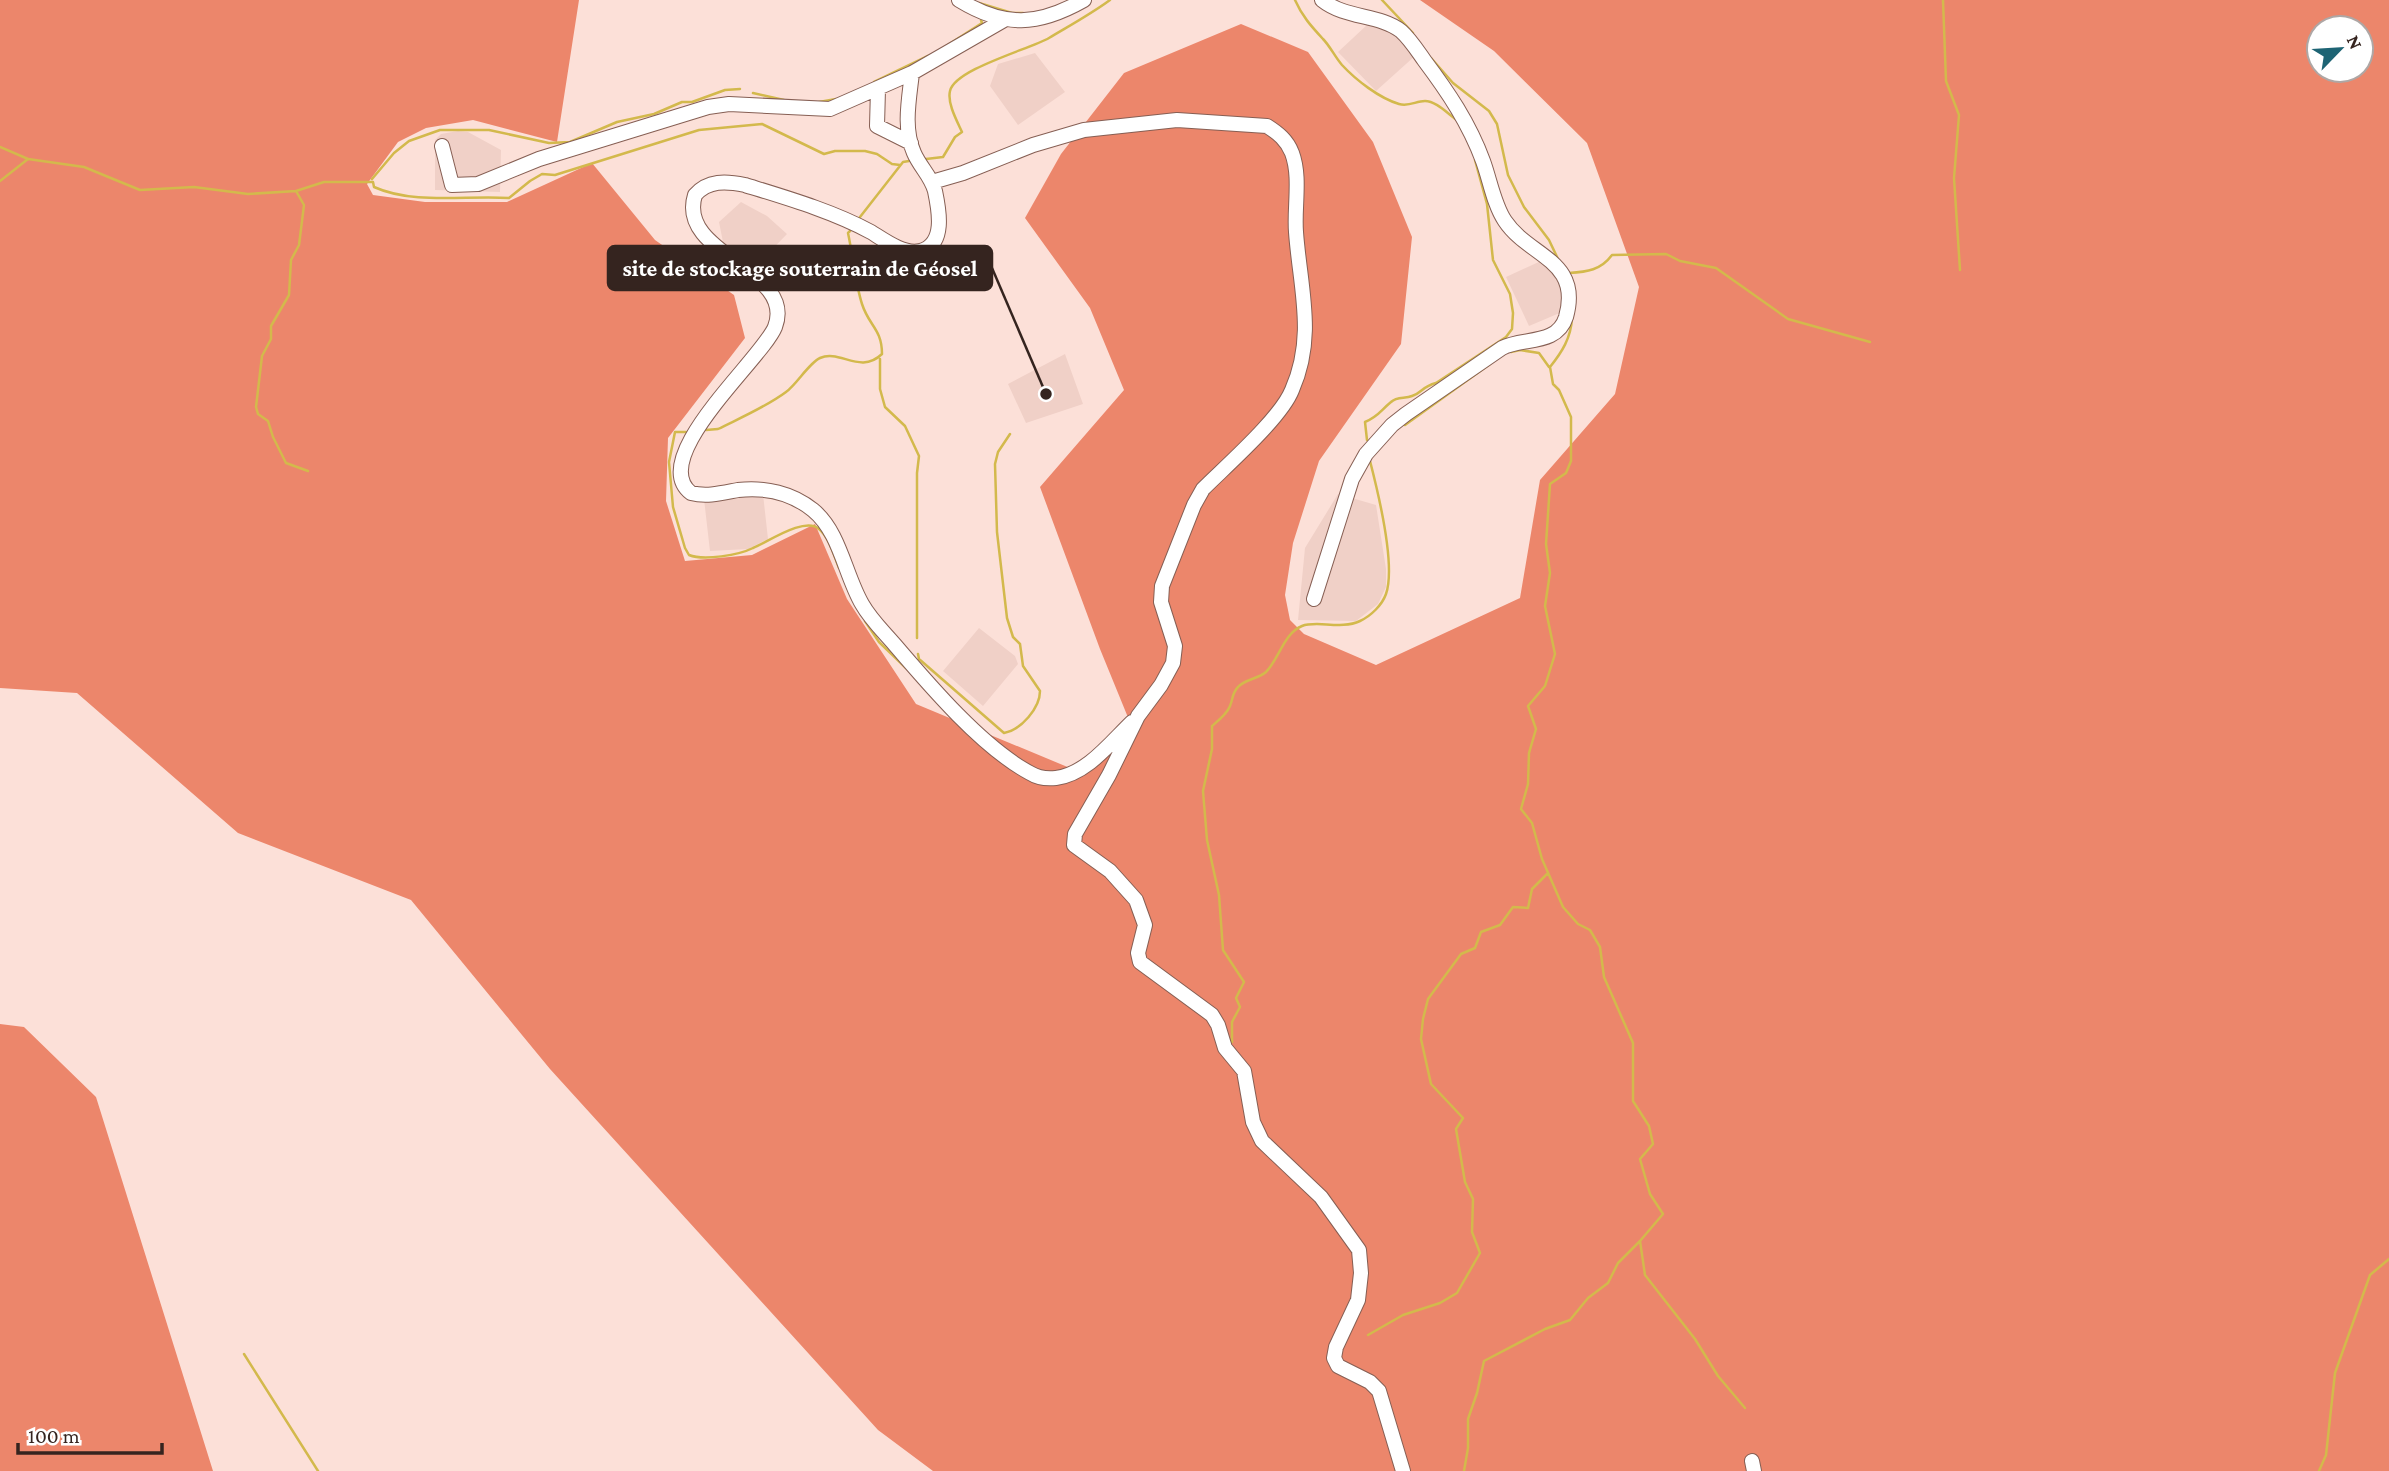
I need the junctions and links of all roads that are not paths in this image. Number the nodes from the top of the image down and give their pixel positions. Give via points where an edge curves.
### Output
1 (959, 0) edge
2 (1084, 0) edge
3 (1322, 0) edge
4 (1004, 20) junction
5 (912, 73) junction
6 (878, 89) junction
7 (911, 144) junction
8 (442, 146) dead end
9 (932, 182) junction
10 (1314, 599) dead end
11 (1138, 716) junction
12 (1403, 1471) edge

1 - 4 street
2 - 4 street via 1039,19
3 - 10 street via 1344,13 1389,24 1408,38 1472,131 1506,223 1561,271 1567,305 1558,331 1502,348 1421,402 1372,445 1352,479
4 - 5 street
5 - 6 street
5 - 7 street
6 - 7 street via 877,126
6 - 8 street via 830,109 708,107 539,159 474,185 452,185
7 - 9 street
9 - 11 street via 1067,134 1157,121 1267,127 1281,136 1293,155 1295,231 1306,319 1299,372 1281,409 1203,489 1194,505 1162,586 1161,602 1174,637 1173,663
9 - 11 street via 939,233 933,245 916,252 842,218 745,185 716,183 697,192 693,215 702,233 760,282 774,299 778,313 771,334 687,446 681,465 684,486 691,493 705,495 764,489 811,509 826,525 871,619 950,705 999,752 1030,773 1048,778 1072,773
11 - 12 street via 1075,834 1074,845 1110,871 1136,900 1145,925 1140,962 1212,1015 1225,1048 1244,1072 1253,1122 1262,1141 1321,1197 1355,1243 1361,1282 1334,1358 1338,1366 1379,1391

